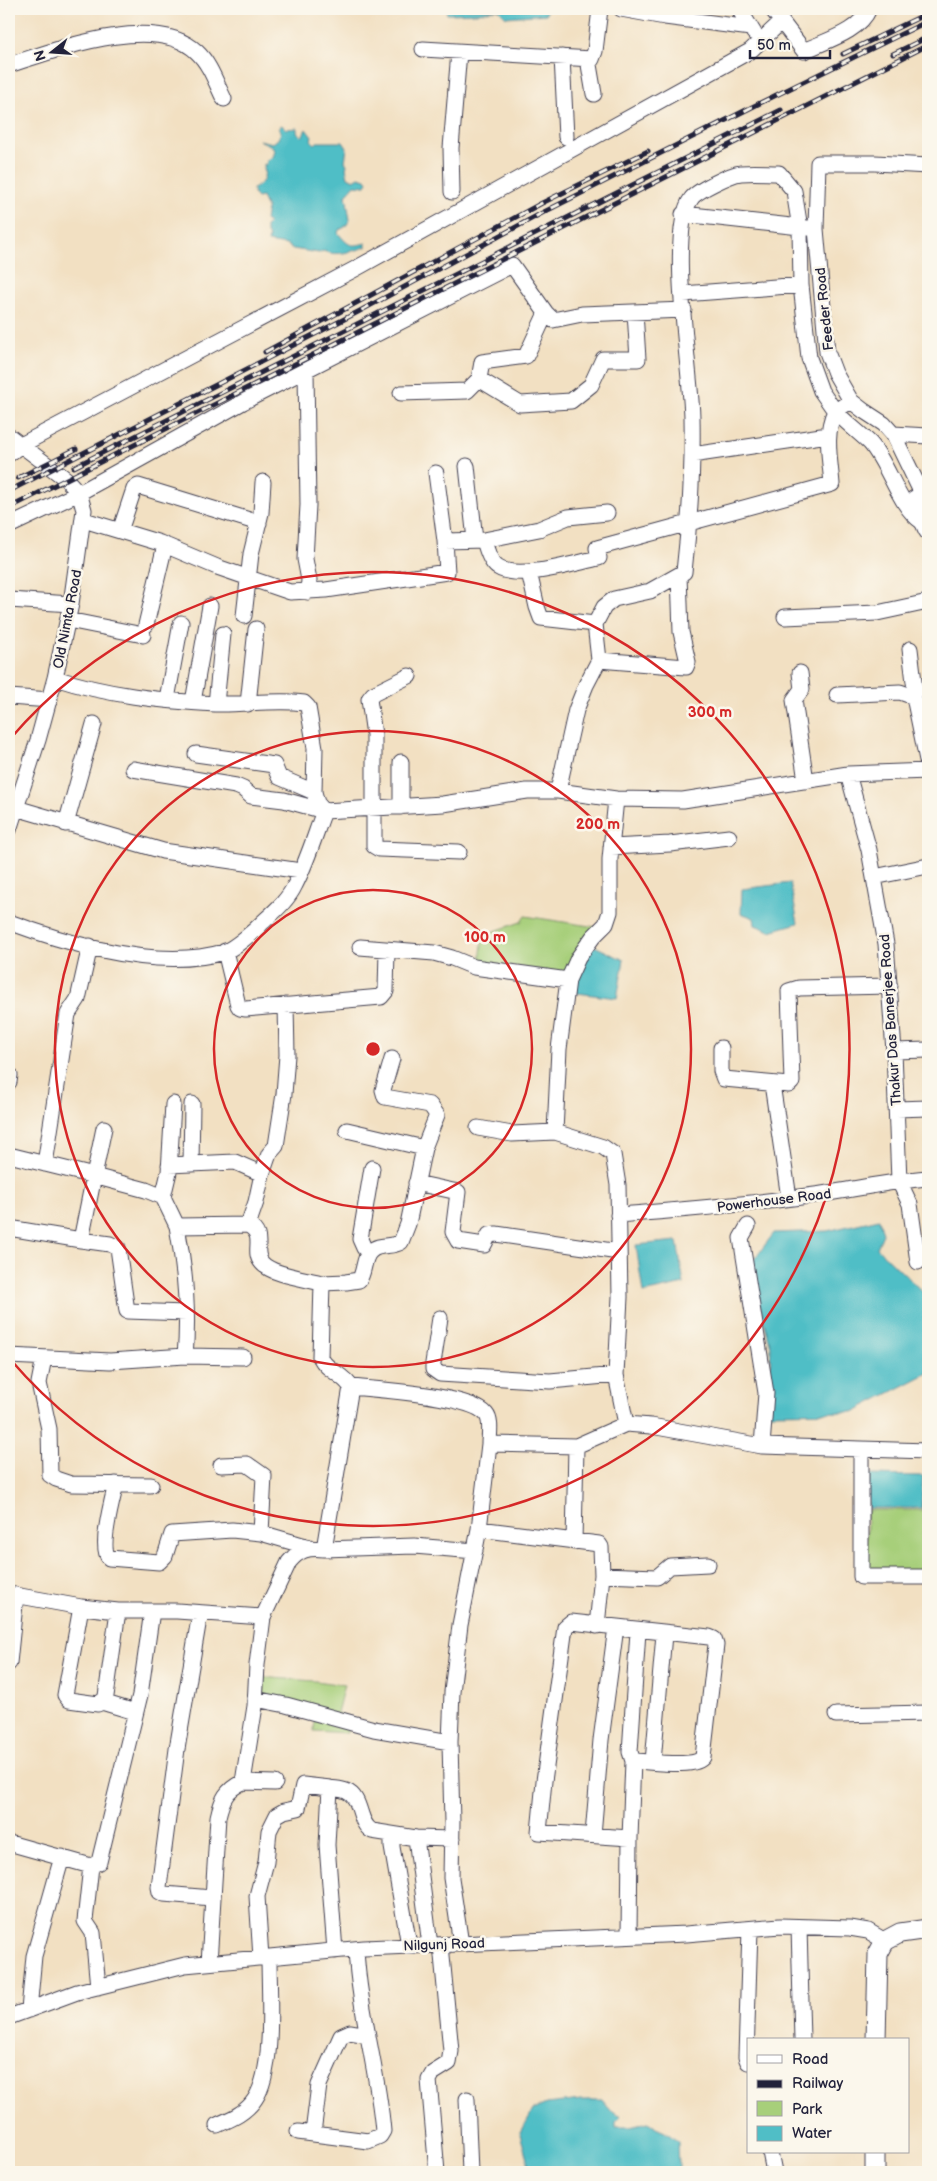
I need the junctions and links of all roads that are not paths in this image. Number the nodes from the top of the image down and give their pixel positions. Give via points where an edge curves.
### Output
1 (600, 9) edge
2 (621, 9) edge
3 (738, 9) edge
4 (869, 9) edge
5 (776, 15) edge
6 (751, 28) junction
7 (759, 43) junction
8 (423, 49) dead end
9 (459, 52) junction
10 (562, 57) junction
11 (588, 59) junction
12 (9, 65) edge
13 (594, 94) dead end
14 (224, 99) dead end
15 (566, 137) dead end
16 (928, 166) edge
17 (452, 192) dead end
18 (683, 214) junction
19 (800, 228) junction
20 (816, 229) junction
21 (801, 285) junction
22 (683, 294) junction
23 (684, 310) junction
24 (635, 312) junction
25 (546, 313) junction
26 (306, 370) junction
27 (479, 379) junction
28 (401, 393) dead end
29 (851, 401) junction
30 (835, 411) junction
31 (892, 434) junction
32 (828, 435) junction
33 (928, 436) edge
34 (13, 445) edge
35 (692, 455) junction
36 (467, 466) dead end
37 (436, 473) dead end
38 (263, 482) dead end
39 (79, 492) junction
40 (607, 513) dead end
41 (925, 514) edge
42 (84, 520) junction
43 (258, 523) junction
44 (690, 524) junction
45 (9, 526) edge
46 (120, 531) junction
47 (480, 540) junction
48 (445, 541) junction
49 (164, 545) junction
50 (529, 572) junction
51 (679, 574) junction
52 (250, 578) junction
53 (308, 592) junction
54 (9, 600) edge
55 (928, 602) edge
56 (71, 604) junction
57 (210, 606) dead end
58 (244, 616) dead end
59 (785, 617) dead end
60 (68, 620) junction
61 (180, 623) dead end
62 (595, 624) junction
63 (256, 629) dead end
64 (223, 634) dead end
65 (910, 650) dead end
66 (600, 660) junction
67 (800, 673) dead end
68 (409, 676) dead end
69 (55, 678) junction
70 (838, 695) dead end
71 (9, 697) edge
72 (914, 697) junction
73 (167, 699) junction
74 (50, 700) junction
75 (193, 702) junction
76 (216, 704) junction
77 (248, 704) junction
78 (94, 724) dead end
79 (196, 754) dead end
80 (401, 762) dead end
81 (928, 765) edge
82 (132, 769) dead end
83 (928, 771) edge
84 (848, 774) junction
85 (806, 781) junction
86 (558, 791) junction
87 (314, 792) junction
88 (616, 799) junction
89 (401, 807) junction
90 (16, 808) junction
91 (372, 809) junction
92 (324, 811) junction
93 (66, 824) junction
94 (9, 830) edge
95 (729, 836) dead end
96 (611, 847) junction
97 (459, 852) dead end
98 (928, 866) edge
99 (301, 871) junction
100 (874, 877) junction
101 (9, 922) edge
102 (90, 946) junction
103 (360, 947) dead end
104 (387, 950) junction
105 (225, 951) junction
106 (568, 980) junction
107 (890, 986) junction
108 (286, 1005) junction
109 (722, 1048) dead end
110 (928, 1050) edge
111 (894, 1051) junction
112 (392, 1059) dead end
113 (772, 1084) junction
114 (174, 1104) dead end
115 (192, 1104) dead end
116 (928, 1108) edge
117 (896, 1109) junction
118 (104, 1128) dead end
119 (478, 1128) dead end
120 (347, 1130) dead end
121 (555, 1132) junction
122 (424, 1148) junction
123 (9, 1155) edge
124 (45, 1164) junction
125 (192, 1164) junction
126 (169, 1165) junction
127 (372, 1168) dead end
128 (262, 1174) junction
129 (94, 1176) junction
130 (928, 1178) edge
131 (899, 1181) junction
132 (416, 1183) junction
133 (163, 1197) junction
134 (789, 1198) junction
135 (618, 1214) junction
136 (248, 1225) junction
137 (177, 1226) junction
138 (748, 1226) dead end
139 (9, 1228) edge
140 (81, 1240) junction
141 (369, 1252) junction
142 (619, 1252) junction
143 (918, 1262) dead end
144 (322, 1283) junction
145 (186, 1313) junction
146 (440, 1318) dead end
147 (9, 1356) edge
148 (185, 1356) junction
149 (243, 1357) dead end
150 (44, 1358) junction
151 (616, 1375) junction
152 (351, 1387) junction
153 (626, 1424) junction
154 (489, 1444) junction
155 (576, 1446) junction
156 (762, 1446) junction
157 (861, 1450) junction
158 (928, 1451) edge
159 (221, 1465) dead end
160 (116, 1484) junction
161 (151, 1485) dead end
162 (479, 1530) junction
163 (261, 1533) junction
164 (574, 1542) junction
165 (316, 1548) junction
166 (475, 1551) junction
167 (708, 1564) dead end
168 (602, 1575) junction
169 (928, 1577) edge
170 (12, 1595) edge
171 (81, 1607) junction
172 (118, 1611) junction
173 (152, 1611) junction
174 (200, 1613) junction
175 (263, 1617) junction
176 (597, 1626) junction
177 (616, 1627) junction
178 (638, 1631) junction
179 (664, 1634) junction
180 (9, 1663) edge
181 (255, 1699) junction
182 (102, 1702) junction
183 (135, 1712) junction
184 (928, 1713) edge
185 (836, 1715) dead end
186 (450, 1742) junction
187 (633, 1761) junction
188 (653, 1762) junction
189 (243, 1782) junction
190 (275, 1783) dead end
191 (330, 1788) junction
192 (392, 1835) junction
193 (593, 1835) junction
194 (416, 1838) junction
195 (630, 1838) junction
196 (452, 1839) junction
197 (9, 1842) edge
198 (62, 1857) junction
199 (91, 1866) junction
200 (212, 1898) junction
201 (799, 1926) junction
202 (750, 1929) junction
203 (928, 1929) edge
204 (629, 1936) junction
205 (885, 1941) junction
206 (461, 1944) junction
207 (409, 1945) junction
208 (435, 1945) junction
209 (356, 1949) junction
210 (335, 1951) junction
211 (265, 1958) junction
212 (209, 1963) junction
213 (98, 1987) junction
214 (29, 2010) junction
215 (9, 2016) edge
216 (368, 2035) junction
217 (802, 2038) edge
218 (876, 2038) edge
219 (747, 2060) edge
220 (467, 2098) dead end
221 (217, 2125) dead end
222 (770, 2154) edge
223 (875, 2154) edge
224 (438, 2172) edge
225 (470, 2172) edge
226 (774, 2172) edge
227 (875, 2172) edge

1 - 11 street via 595,51 592,59
2 - 6 street
3 - 6 street
4 - 5 street via 865,18 853,28 802,47
5 - 7 street
6 - 7 street
7 - 34 street via 750,51 355,269
8 - 9 street
9 - 10 street
9 - 17 street via 451,148
10 - 11 street
10 - 15 street
11 - 13 street
12 - 14 street via 91,40 126,35 169,38 197,52
16 - 20 street, Feeder Road via 818,163
18 - 19 street
18 - 19 street via 692,197 739,173 779,173 794,191
18 - 22 street via 680,245
19 - 20 street
19 - 21 street
20 - 29 street, Feeder Road via 827,352
21 - 22 street
21 - 30 street via 810,358 821,391
22 - 23 street
23 - 24 street
23 - 35 street
24 - 25 street via 582,314 554,320
24 - 27 street via 638,359 603,359 591,385 572,401 520,404
25 - 26 street via 512,265
25 - 27 street via 526,356 482,362
26 - 39 street
26 - 53 street via 307,533 304,559
27 - 28 street via 467,391
29 - 30 street
29 - 31 street, Feeder Road via 884,424
30 - 32 street
30 - 41 street via 870,443 913,516
31 - 33 street
31 - 41 street, Feeder Road
32 - 35 street
32 - 44 street via 832,484
34 - 39 street via 66,479
35 - 44 street
36 - 47 street
37 - 48 street
38 - 43 street
39 - 42 street, Old Nimta Road
39 - 45 street
40 - 47 street via 568,517 539,529
42 - 46 street
42 - 56 street, Old Nimta Road
43 - 46 street via 138,486 134,489
43 - 52 street
44 - 50 street via 597,548 599,558
44 - 51 street via 684,572
46 - 49 street
47 - 48 street
47 - 50 street via 495,566 507,572
48 - 53 street via 446,572
49 - 52 street
49 - 60 street via 144,630
50 - 62 street via 541,618
51 - 62 street via 650,591 614,599 604,606
51 - 66 street via 686,667
52 - 53 street via 282,590
52 - 58 street
54 - 56 street
55 - 59 street via 876,613
56 - 60 street, Old Nimta Road
57 - 75 street
60 - 69 street, Old Nimta Road
61 - 73 street
62 - 66 street
63 - 77 street
64 - 76 street
65 - 72 street
66 - 86 street via 576,710
67 - 85 street via 802,689 794,700
68 - 91 street via 368,699 374,735
69 - 73 street via 105,692
69 - 74 street, Old Nimta Road
70 - 72 street via 900,692
71 - 74 street
72 - 81 street
73 - 75 street
74 - 90 street, Old Nimta Road
75 - 76 street
76 - 77 street
77 - 87 street via 306,705 315,748
78 - 93 street
79 - 87 street via 274,765 279,777
80 - 89 street
82 - 92 street via 236,786 251,796 284,800
83 - 84 street
84 - 85 street
84 - 100 street, Thakur Das Banerjee Road
85 - 88 street via 683,800
86 - 88 street
86 - 89 street via 527,791
87 - 92 street
88 - 96 street
89 - 91 street
90 - 93 street
90 - 94 street, Old Nimta Road
91 - 92 street
91 - 97 street via 376,848
92 - 99 street
93 - 99 street via 163,851
95 - 96 street
96 - 106 street via 610,912 606,924 578,958
98 - 100 street
99 - 105 street via 295,886 276,910
100 - 107 street, Thakur Das Banerjee Road
101 - 102 street
102 - 105 street via 157,959
102 - 124 street via 78,999 68,1014
103 - 104 street
104 - 106 street via 434,954 474,967
104 - 108 street via 386,990 381,996
105 - 108 street via 240,1008
106 - 121 street via 559,1049
107 - 111 street, Thakur Das Banerjee Road
107 - 113 street via 799,988 789,991 792,1082 788,1085
108 - 128 street via 288,1055 284,1094 276,1146 269,1154
109 - 113 street via 724,1079
110 - 111 street
111 - 117 street, Thakur Das Banerjee Road
112 - 122 street via 383,1090 385,1097 430,1105 437,1115
113 - 134 street
114 - 126 street
115 - 125 street
116 - 117 street
117 - 131 street, Thakur Das Banerjee Road
118 - 129 street
119 - 121 street via 512,1134
120 - 122 street
121 - 135 street via 603,1147 613,1154
122 - 132 street
123 - 124 street
124 - 129 street
125 - 126 street
125 - 128 street via 235,1162
126 - 133 street
127 - 141 street via 360,1239
128 - 136 street
129 - 133 street
129 - 140 street
130 - 131 street, Powerhouse Road
131 - 134 street, Powerhouse Road
131 - 143 street via 910,1204
132 - 141 street via 401,1242
132 - 142 street via 458,1192 453,1232 458,1241 484,1245 487,1236 496,1234
133 - 137 street
134 - 135 street, Powerhouse Road via 702,1209
135 - 142 street
136 - 137 street
136 - 144 street via 259,1238 259,1256 264,1266
137 - 145 street via 184,1263
138 - 156 street via 741,1238 766,1393
139 - 140 street
140 - 145 street via 118,1248 127,1311
141 - 144 street via 358,1280
142 - 151 street
144 - 152 street via 320,1357
145 - 148 street
146 - 151 street via 433,1369 440,1374 550,1382
147 - 150 street
148 - 149 street
148 - 150 street via 110,1361
150 - 160 street via 40,1383 49,1429 50,1475 71,1484
151 - 153 street
152 - 154 street via 440,1397 478,1409 488,1416
152 - 165 street
153 - 155 street
153 - 156 street
154 - 155 street
154 - 162 street
155 - 164 street
156 - 157 street
157 - 158 street
157 - 169 street via 861,1577
159 - 163 street via 247,1464 264,1476
160 - 161 street
160 - 163 street via 105,1543 109,1558 159,1562 165,1556 170,1536 175,1533 232,1530
162 - 164 street
162 - 166 street
163 - 165 street
164 - 168 street via 601,1547
165 - 166 street via 414,1546
165 - 175 street via 299,1552 289,1562
166 - 186 street via 460,1625
167 - 168 street via 670,1566 657,1577
168 - 176 street
170 - 171 street
170 - 180 street
171 - 172 street
171 - 182 street via 65,1695 69,1700
172 - 173 street
172 - 182 street via 106,1696
173 - 174 street
173 - 183 street
174 - 175 street
174 - 200 street via 177,1749 159,1887 164,1894
175 - 181 street
176 - 177 street
176 - 193 street via 571,1622 565,1627 539,1832
177 - 178 street
177 - 193 street
178 - 179 street
178 - 187 street via 630,1752
179 - 188 street
179 - 188 street via 709,1637 716,1645 703,1757 691,1763
181 - 186 street via 374,1729
181 - 189 street
182 - 183 street
183 - 199 street via 99,1862
184 - 185 street
186 - 196 street
187 - 188 street
187 - 195 street
189 - 190 street
189 - 200 street via 229,1789 222,1800
191 - 192 street via 351,1795 369,1829
191 - 210 street via 327,1845
191 - 211 street via 303,1785 298,1808 279,1814 271,1823 257,1896
192 - 194 street
192 - 207 street
193 - 195 street
194 - 196 street
194 - 208 street
195 - 204 street
196 - 206 street via 452,1890
197 - 198 street
198 - 199 street
198 - 214 street via 34,1956
199 - 213 street via 85,1921 93,1933
200 - 212 street
201 - 202 street, Nilgunj Road
201 - 205 street, Nilgunj Road via 868,1931
201 - 217 street
202 - 204 street, Nilgunj Road
202 - 219 street
203 - 205 main road via 900,1933
204 - 206 street, Nilgunj Road
205 - 218 main road via 878,1954
206 - 208 street, Nilgunj Road
207 - 208 street, Nilgunj Road
207 - 209 street, Nilgunj Road
208 - 224 street via 451,2051 449,2063 433,2073 429,2080
209 - 210 street, Nilgunj Road
209 - 216 street via 358,1984
210 - 211 street, Nilgunj Road
211 - 212 street, Nilgunj Road
211 - 221 street via 270,2015 262,2085 248,2108
212 - 213 street, Nilgunj Road via 186,1965
213 - 214 street, Nilgunj Road
214 - 215 street, Nilgunj Road
216 - 216 street via 382,2123 380,2136 368,2141 305,2133 319,2085 341,2036 350,2032
220 - 225 street
222 - 226 street
223 - 227 main road

